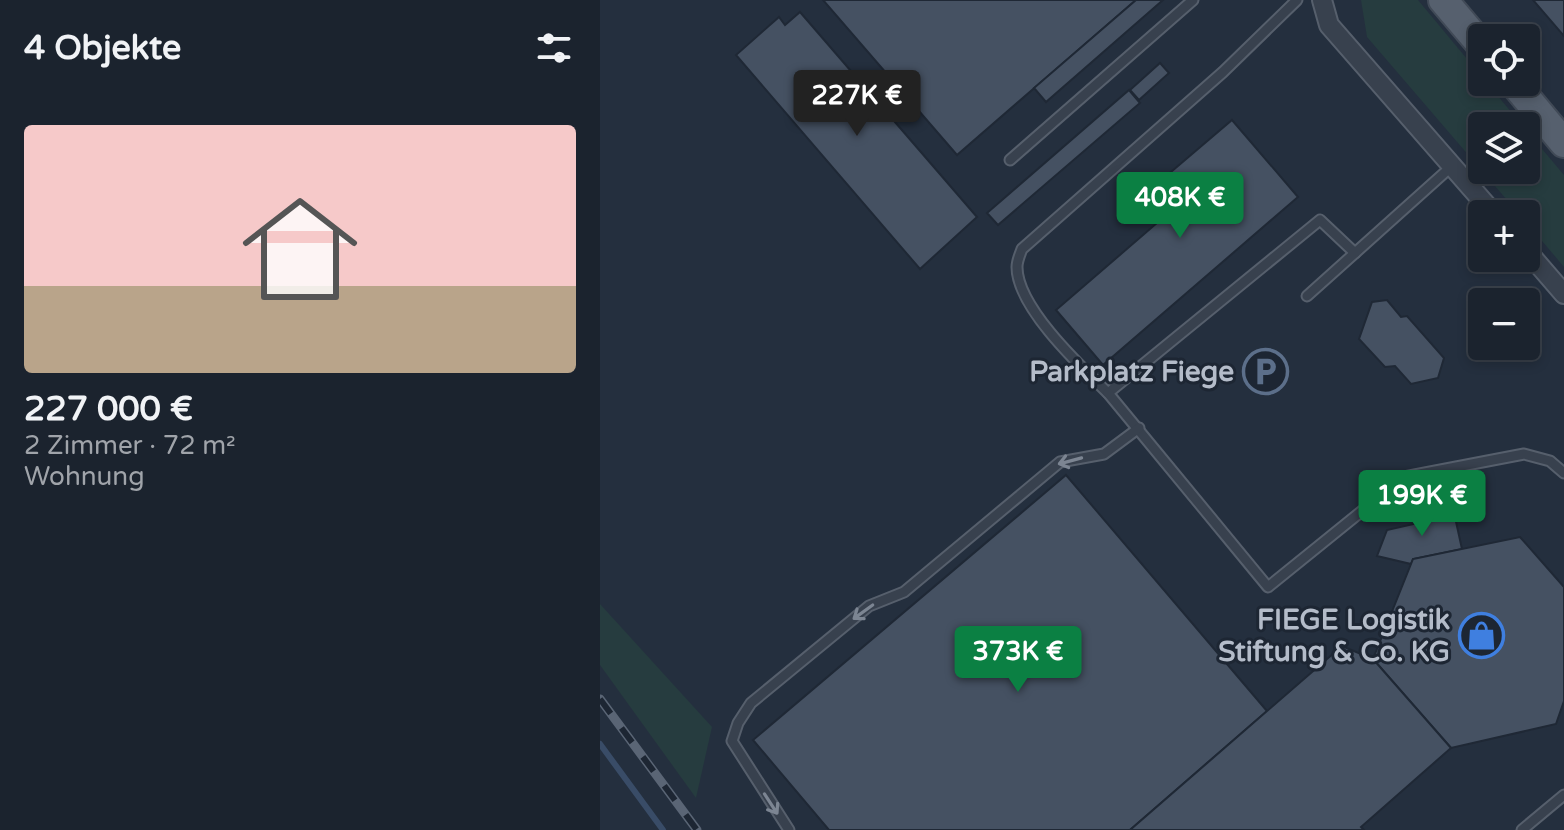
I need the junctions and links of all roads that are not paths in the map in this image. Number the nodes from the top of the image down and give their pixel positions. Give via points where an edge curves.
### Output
1 (1193, 0) edge
2 (1297, 0) edge
3 (1322, 0) edge
4 (1443, 0) edge
5 (1468, 29) edge
6 (1525, 96) edge
7 (1564, 143) edge
8 (1010, 160) dead end
9 (1452, 166) junction
10 (1482, 200) edge
11 (1355, 253) junction
12 (1540, 266) edge
13 (1564, 294) edge
14 (1307, 296) dead end
15 (1108, 393) junction
16 (1139, 428) junction
17 (1564, 473) edge
18 (1564, 795) edge
19 (789, 830) edge
20 (1522, 830) edge

1 - 8 lane
2 - 15 lane via 1022,249 1017,265 1027,302
3 - 9 street via 1329,25
4 - 5 main road
6 - 7 main road
9 - 10 street
9 - 11 lane
11 - 14 lane
11 - 15 lane via 1320,220
12 - 13 street
15 - 16 lane
16 - 17 lane via 1268,587 1404,477 1524,454 1550,461
16 -> 19 lane via 1104,454 1060,462 904,592 869,606 751,703 732,741
18 - 20 lane

